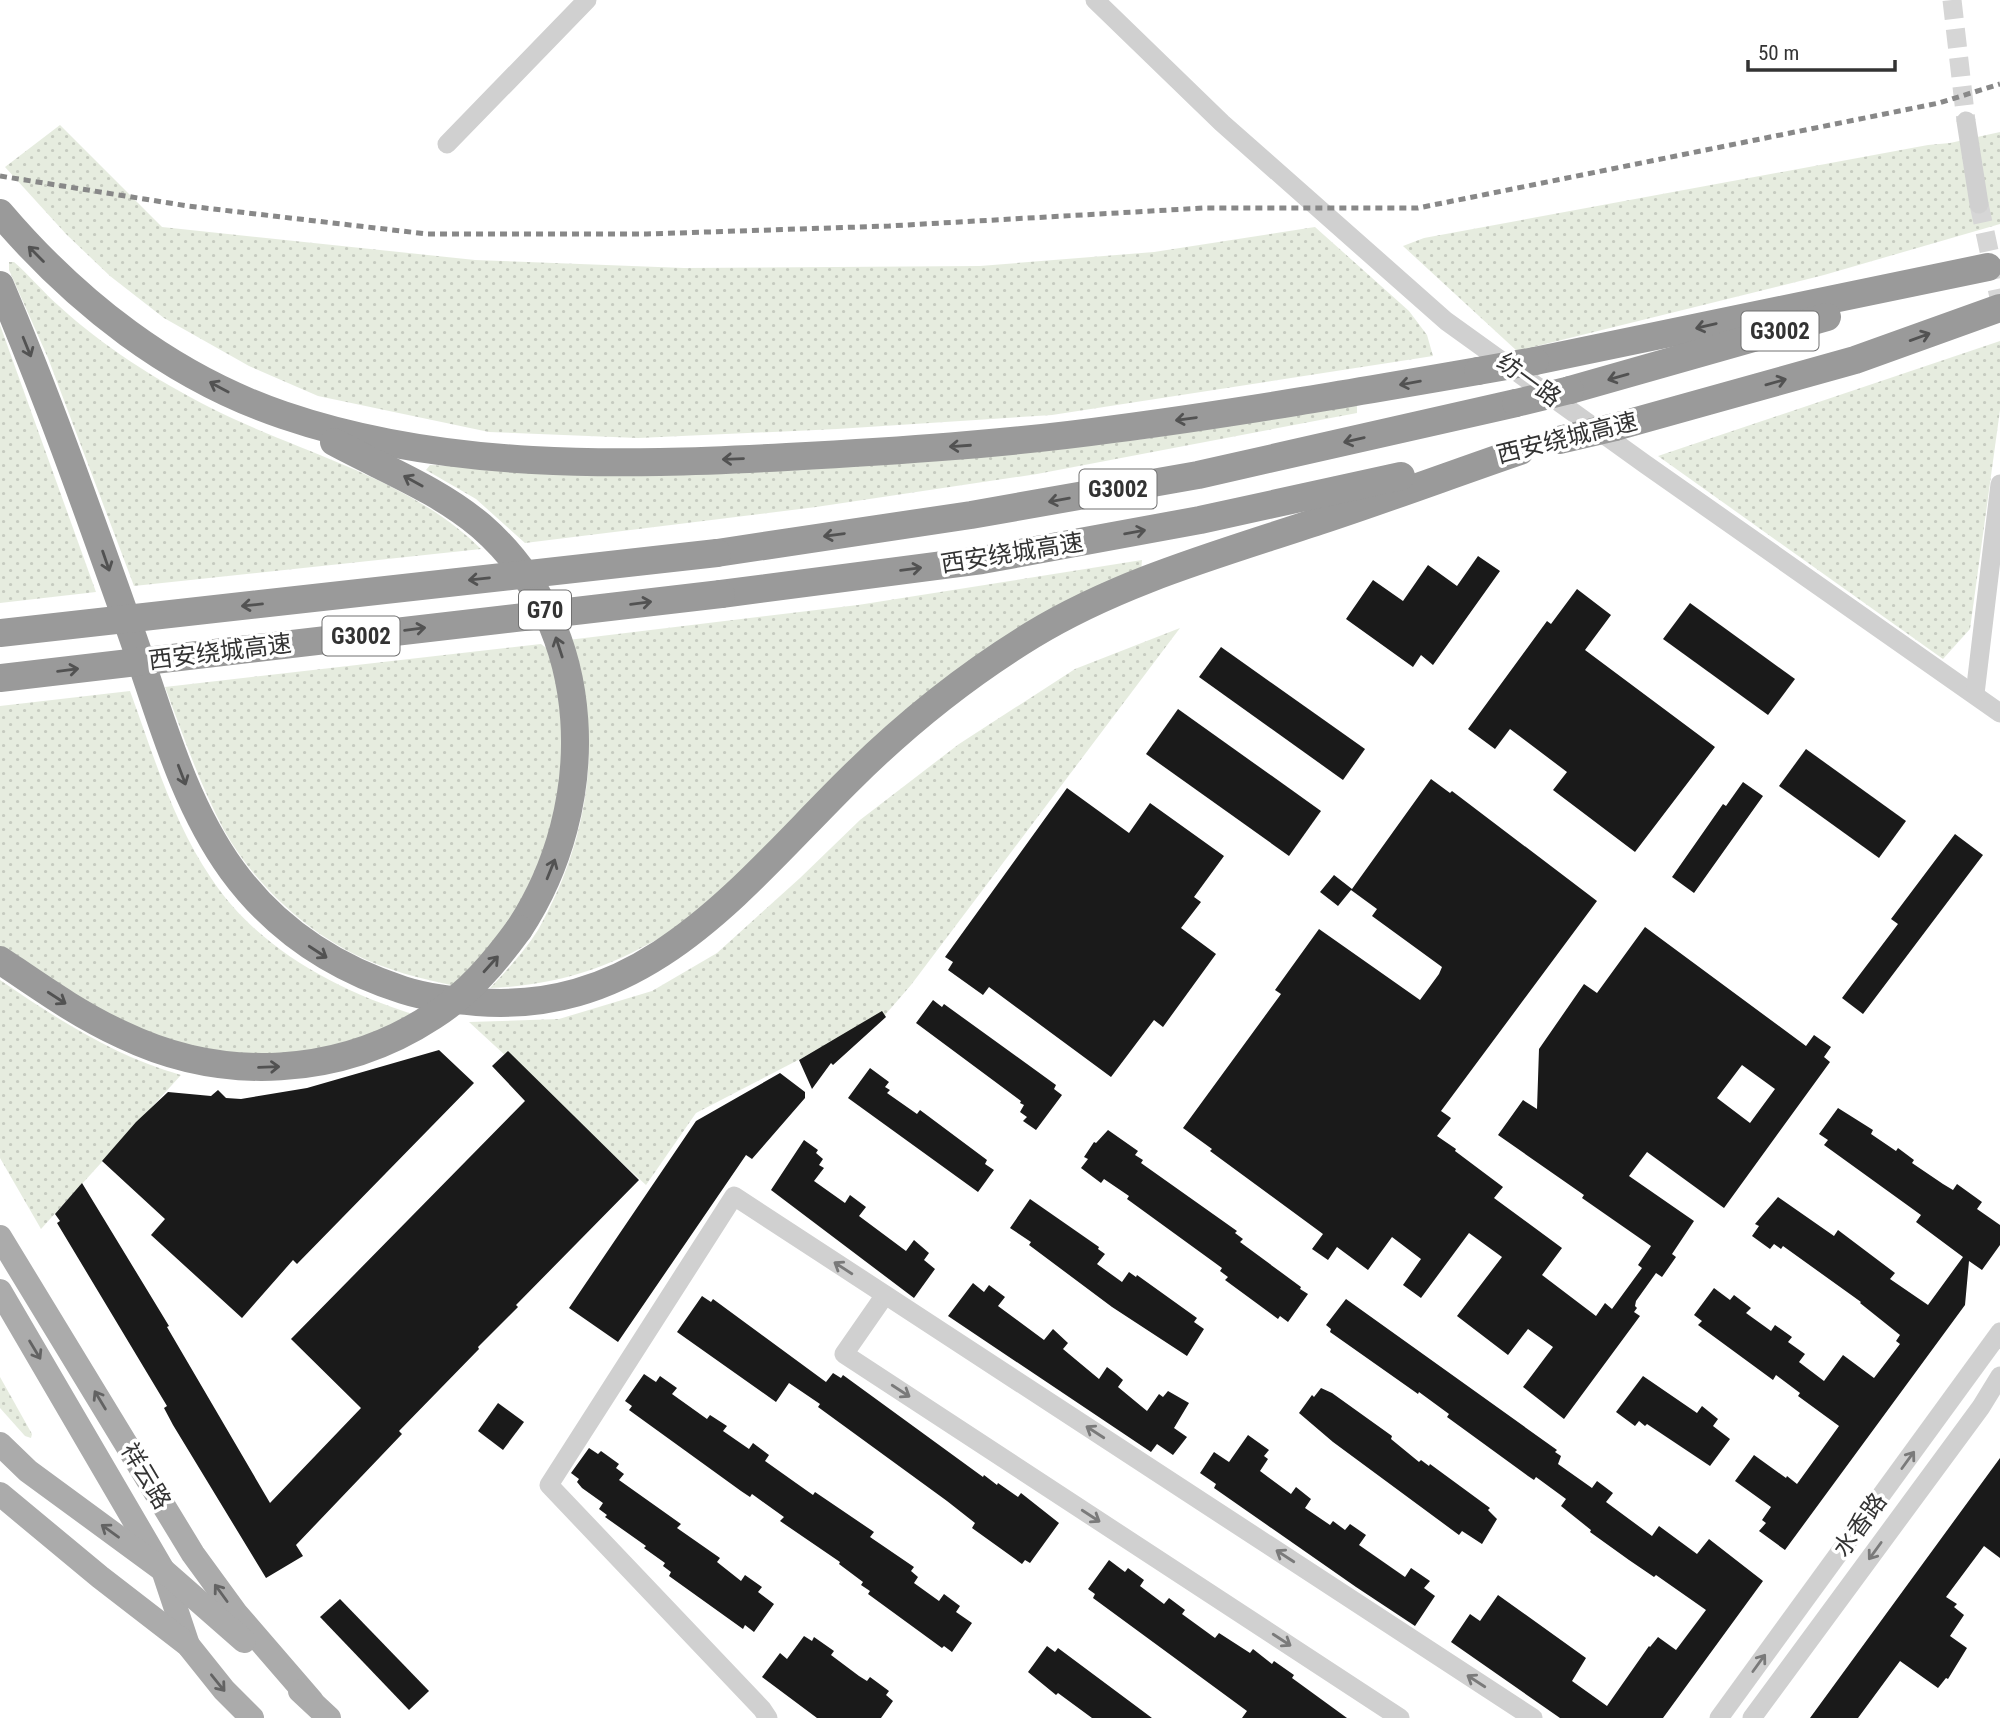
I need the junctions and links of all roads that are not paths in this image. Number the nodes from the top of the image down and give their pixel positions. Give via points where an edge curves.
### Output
1 (587, 0) edge
2 (1095, 0) edge
3 (1966, 121) tunnel mouth
4 (447, 144) dead end
5 (1979, 204) tunnel mouth
6 (0, 213) edge
7 (1994, 265) edge
8 (0, 285) edge
9 (2000, 308) edge
10 (282, 415) junction
11 (1521, 450) junction
12 (2000, 484) edge
13 (0, 633) edge
14 (0, 678) edge
15 (1975, 694) junction
16 (2000, 713) edge
17 (0, 960) edge
18 (0, 1237) edge
19 (0, 1291) edge
20 (885, 1295) junction
21 (2000, 1332) edge
22 (2000, 1376) edge
23 (0, 1444) edge
24 (0, 1494) edge
25 (163, 1570) junction
26 (188, 1645) junction
27 (321, 1710) edge
28 (252, 1718) edge
29 (768, 1718) edge
30 (1400, 1718) edge
31 (1533, 1718) edge
32 (1719, 1718) edge
33 (1752, 1718) edge

1 - 4 street
2 - 15 street, 纺一路 via 1222,123 1446,321
3 - 5 street
10 -> 6 highway, G70 via 197,376 124,331 56,274
7 -> 10 highway, bridge via 1535,361 1237,412 972,445 731,460 499,458 385,442
7 -> 13 highway, 西安绕城高速 / G3002, bridge via 1570,390 1198,475 971,516 717,553
8 -> 11 highway via 65,445 183,778 218,849 264,909 307,944 373,980 443,1000 499,1004 556,997 651,962 720,909 911,723 1034,634 1101,598 1188,563
11 -> 9 highway, 西安绕城高速 / G3002, bridge via 1856,360
17 -> 10 highway, G70, bridge via 97,1023 156,1049 206,1063 254,1068 320,1062 361,1052 419,1025 447,1006 479,978 519,929 542,891 567,825 576,769 575,728 568,677 556,637 530,583 500,545 464,513 410,479
14 -> 11 highway, 西安绕城高速 / G3002, bridge via 982,560 1200,520
12 - 15 street
15 - 16 street, 纺一路
27 -> 18 main road, 祥云路 via 236,1613 193,1554
19 -> 25 main road, 祥云路
20 -> 29 street via 734,1196 549,1485
20 -> 30 street via 844,1354
31 -> 20 street
32 -> 21 street, 水香路
22 -> 33 street, 水香路
25 -> 23 main road via 28,1471
24 - 26 main road
25 - 26 main road, 祥云路
25 - 27 main road
26 -> 28 main road

